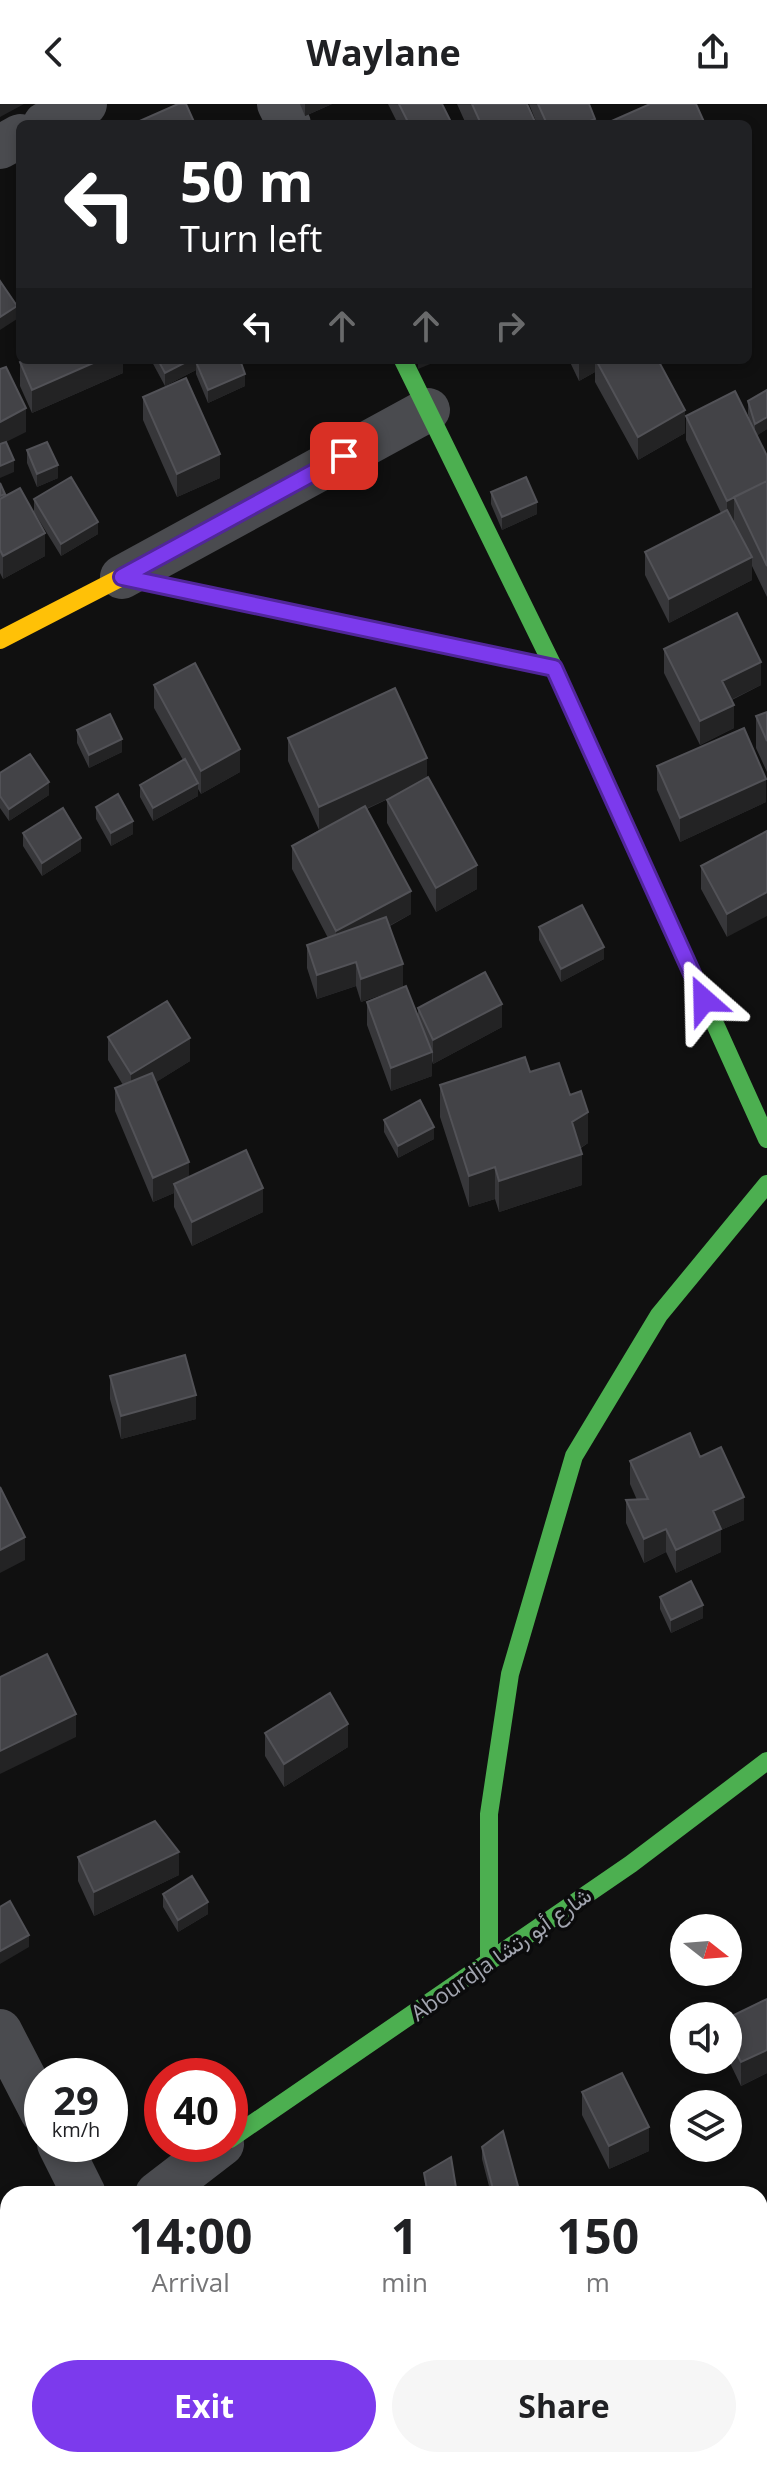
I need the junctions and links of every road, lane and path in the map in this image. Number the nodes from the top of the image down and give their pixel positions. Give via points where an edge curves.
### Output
1 (85, 104) edge
2 (53, 120) edge
3 (405, 364) edge
4 (428, 410) junction
5 (122, 577) junction
6 (0, 640) edge
7 (554, 668) junction
8 (767, 1139) edge
9 (767, 1184) edge
10 (767, 1761) edge
11 (489, 1963) junction
12 (0, 2031) edge
13 (24, 2077) edge
14 (248, 2127) edge
15 (68, 2162) edge
16 (198, 2162) edge
17 (172, 2181) edge
18 (80, 2186) edge

1 - 2 street
3 - 4 street
4 - 5 street
4 - 7 street
5 - 6 street
5 - 7 street
7 - 8 street
9 - 11 street via 659,1315 574,1456 510,1674 489,1814
10 - 11 street, Abourdja شارع أبو رتشا
11 - 14 street, Abourdja شارع أبو رتشا
12 - 13 street
15 - 18 street
16 - 17 street

